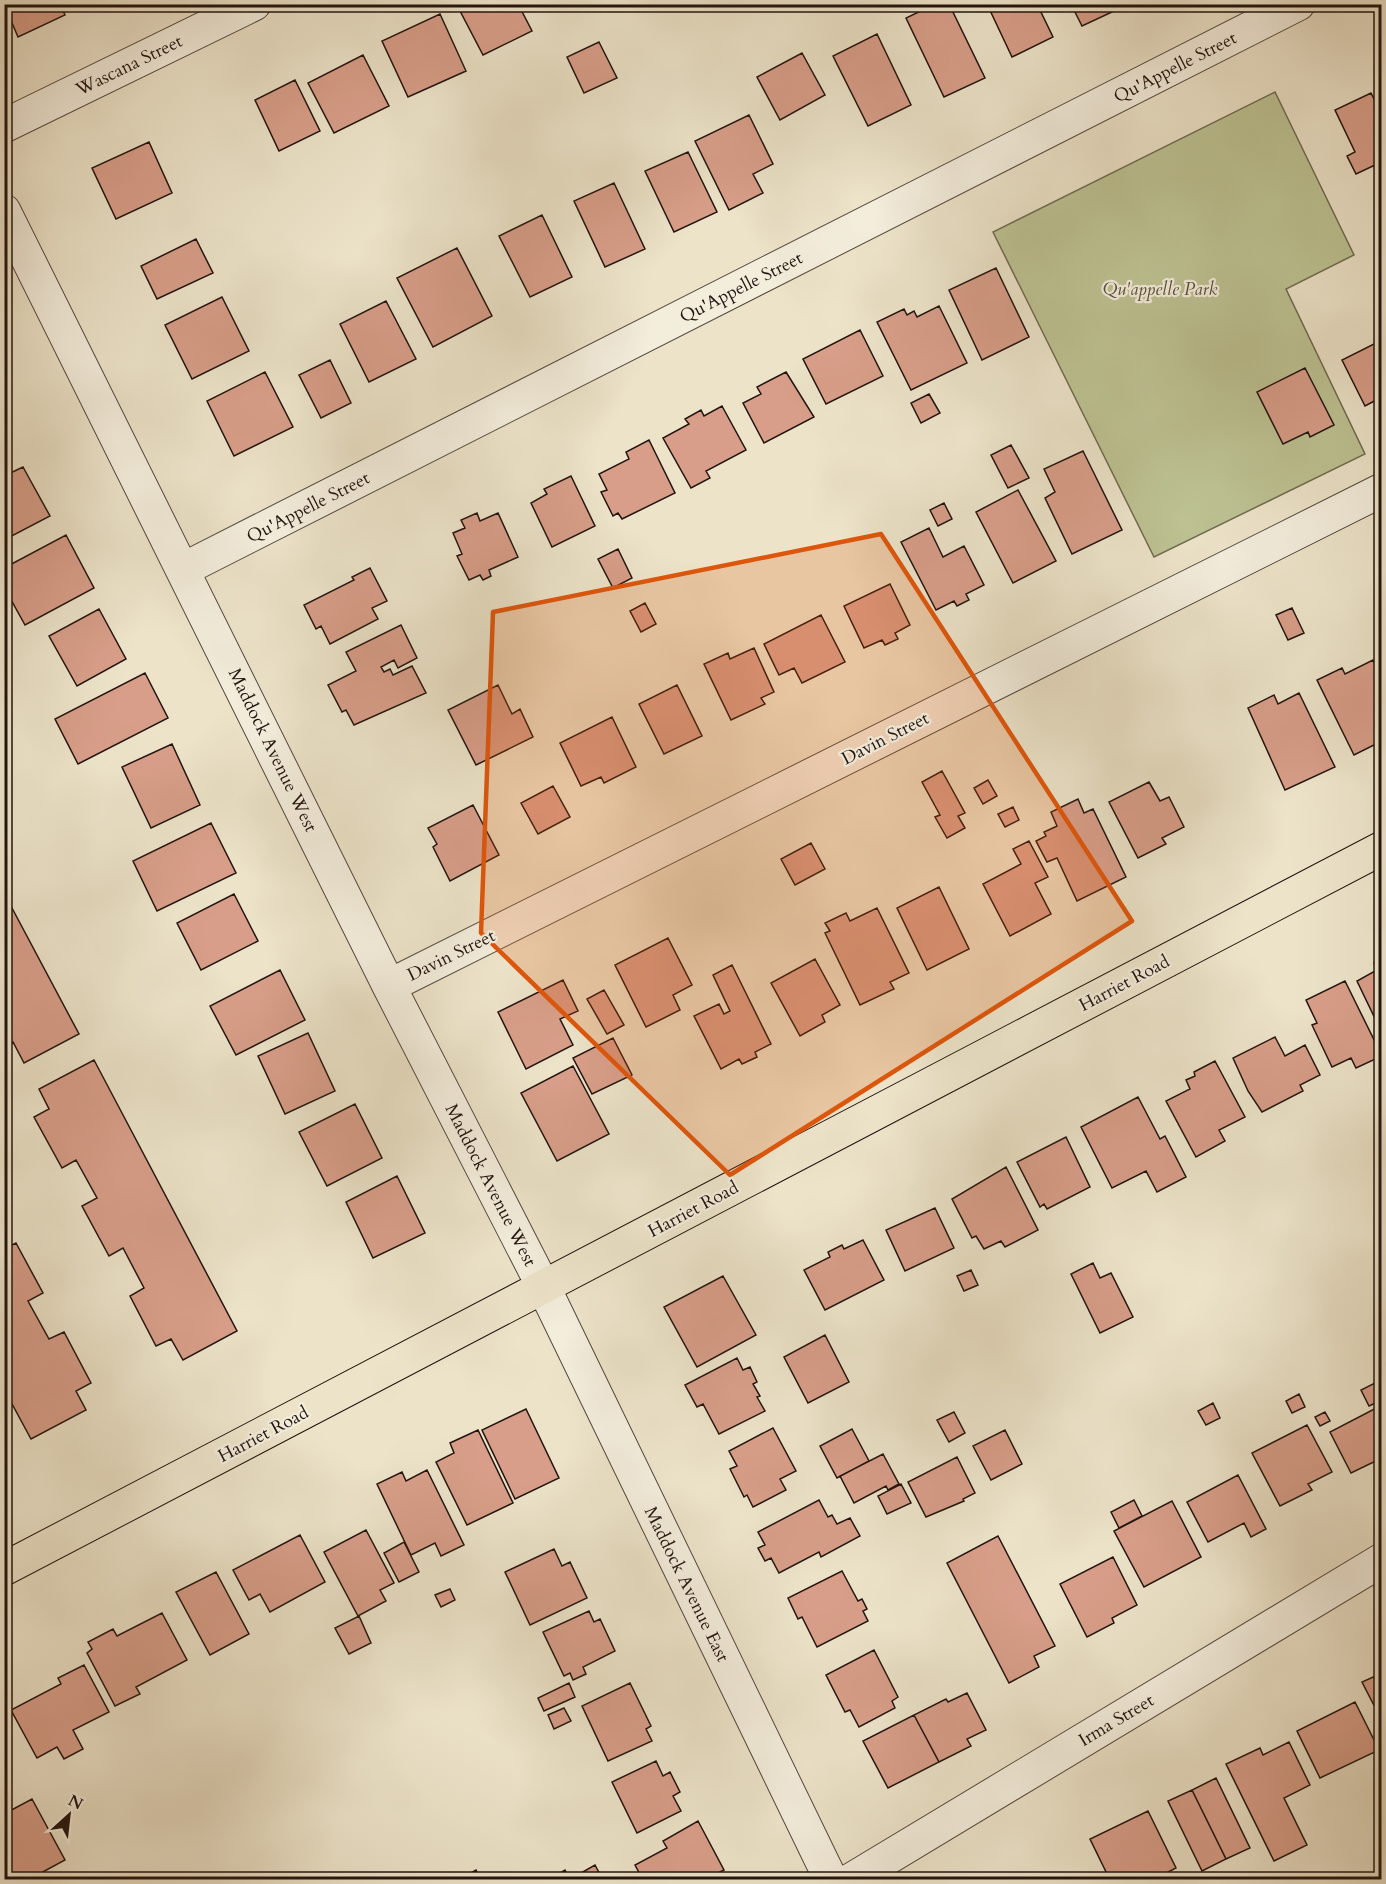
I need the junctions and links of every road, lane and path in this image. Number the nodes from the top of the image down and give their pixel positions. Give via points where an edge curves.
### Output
1 (254, 4) edge
2 (1298, 4) edge
3 (4, 126) edge
4 (4, 211) edge
5 (1382, 490) edge
6 (184, 569) junction
7 (1382, 848) edge
8 (389, 986) junction
9 (544, 1288) junction
10 (1382, 1560) edge
11 (4, 1569) edge
12 (831, 1880) edge
13 (851, 1880) edge

1 - 3 street, Wascana Street
2 - 6 street, Qu'Appelle Street
4 - 6 street, Maddock Avenue West
5 - 8 street, Davin Street
6 - 8 street, Maddock Avenue West
7 - 9 main road, Harriet Road
8 - 9 street, Maddock Avenue West
9 - 11 main road, Harriet Road
9 - 12 street, Maddock Avenue East
10 - 13 street, Irma Street

